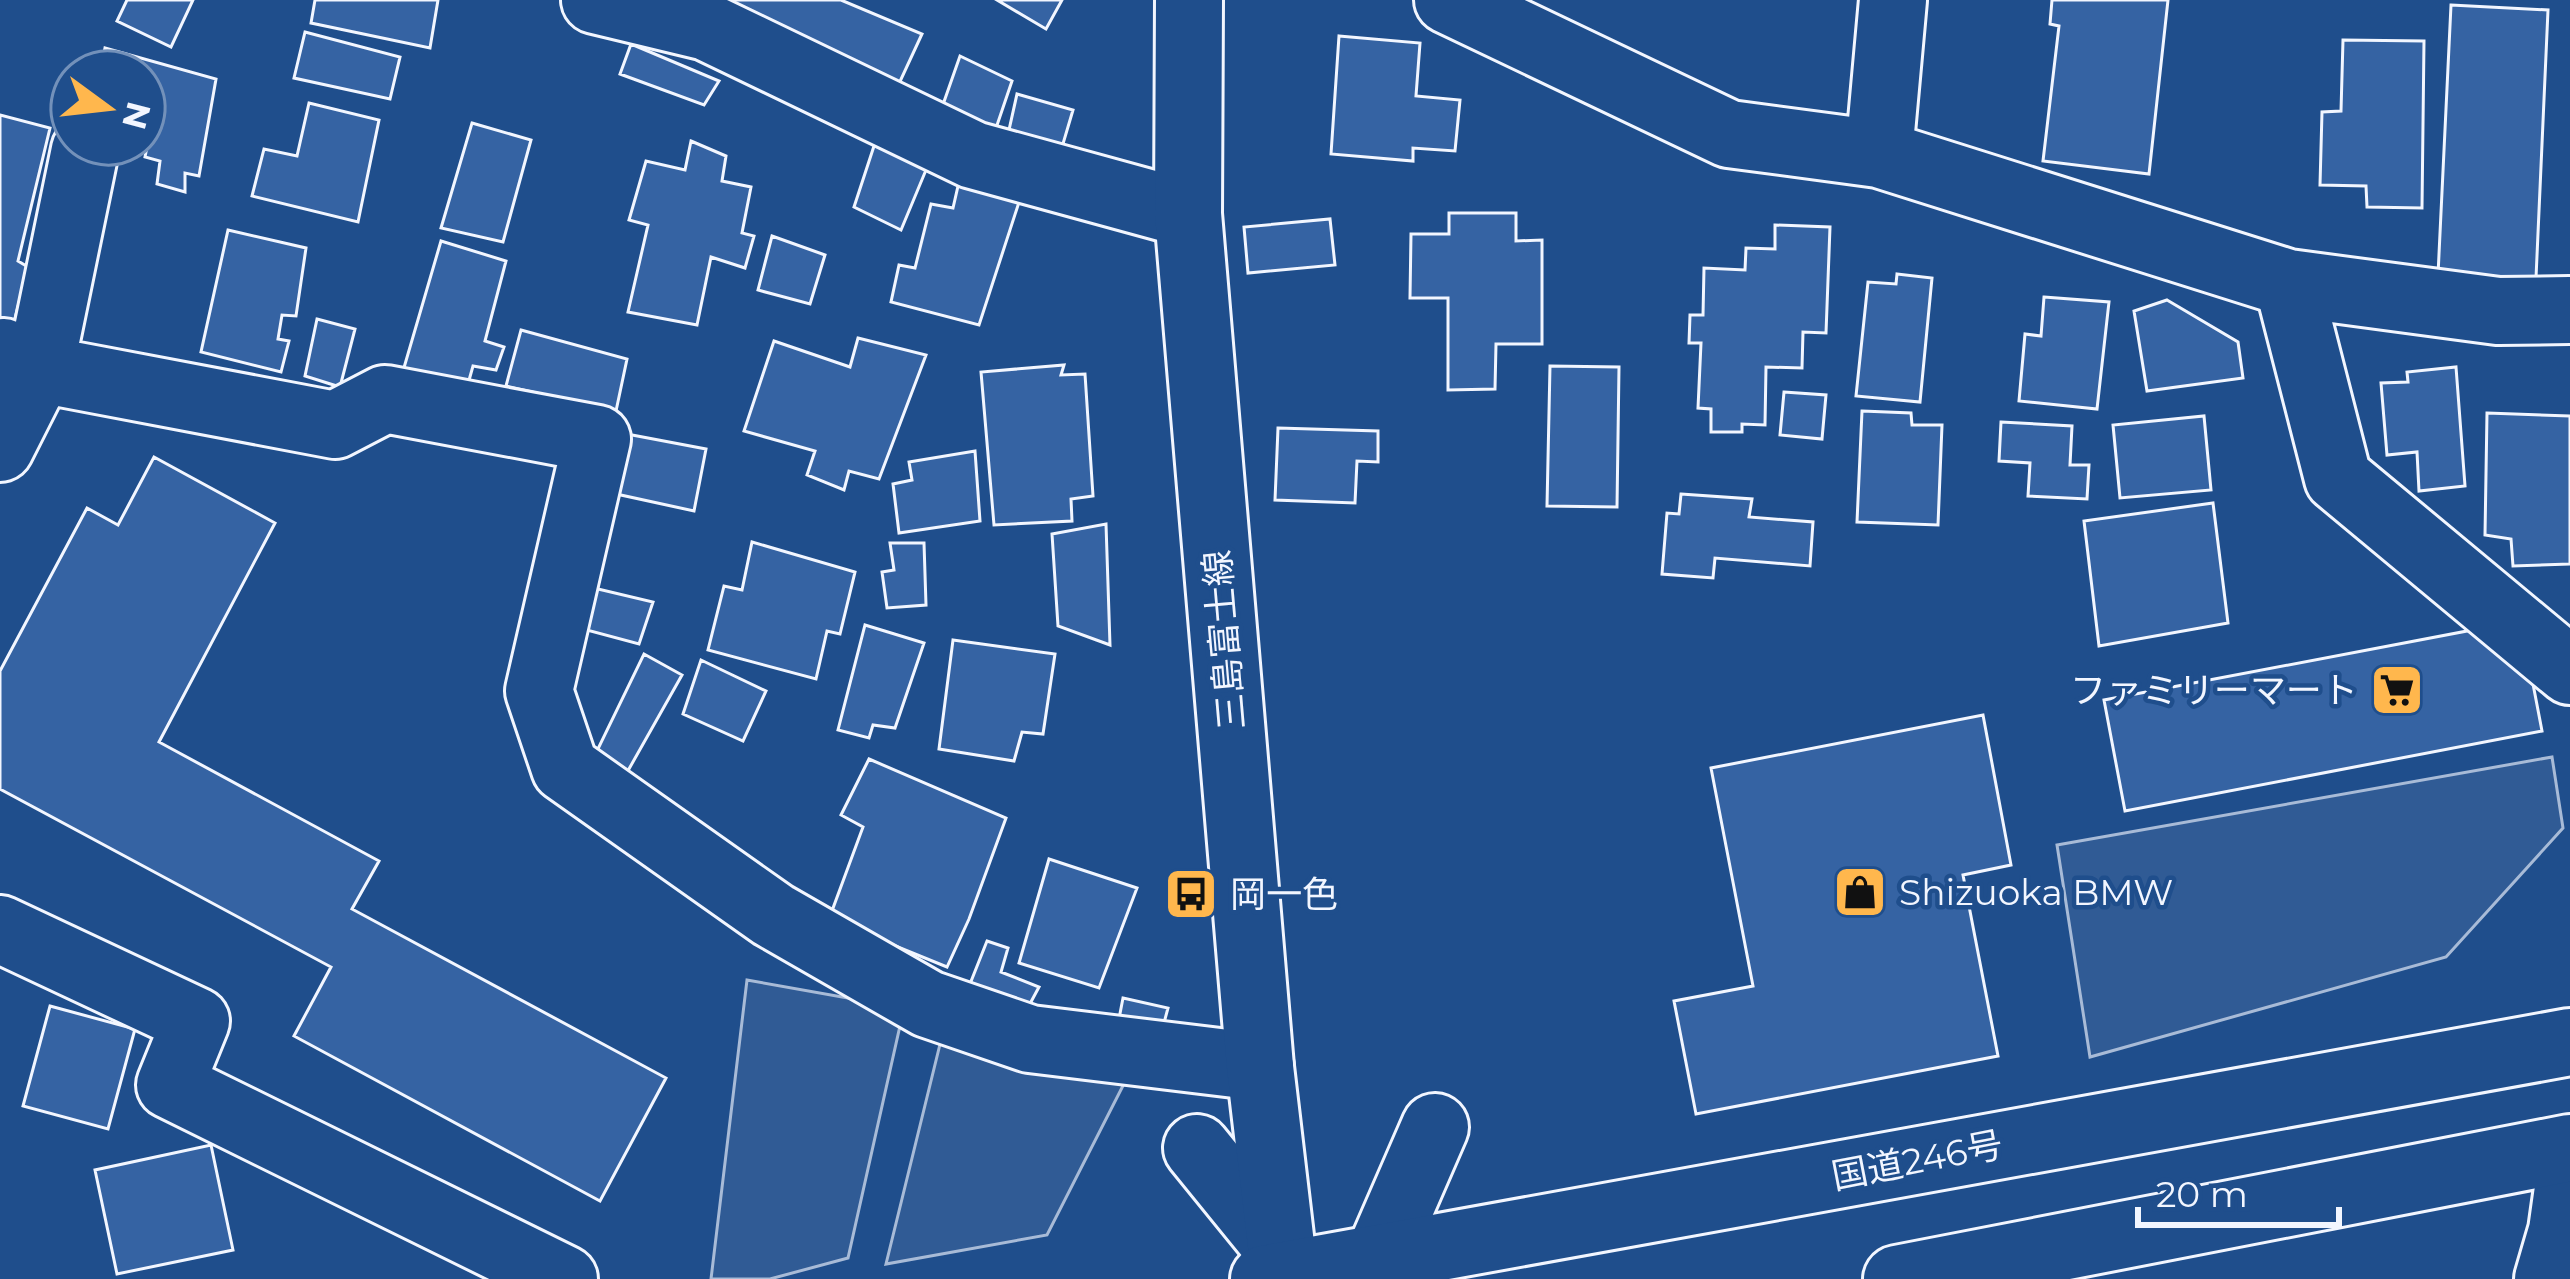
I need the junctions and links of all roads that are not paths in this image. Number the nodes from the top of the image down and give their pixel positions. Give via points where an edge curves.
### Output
1 (595, 0) edge
2 (1189, 0) edge
3 (1448, 0) edge
4 (1893, 0) edge
5 (1879, 154) junction
6 (79, 168) edge
7 (1189, 214) junction
8 (2288, 283) junction
9 (2570, 310) edge
10 (20, 360) edge
11 (0, 448) edge
12 (2570, 671) edge
13 (0, 929) edge
14 (2570, 1042) edge
15 (1261, 1067) junction
16 (1435, 1127) dead end
17 (1197, 1148) dead end
18 (2570, 1148) edge
19 (2570, 1174) edge
20 (1927, 1276) edge
21 (1284, 1278) edge
22 (564, 1279) edge
23 (1370, 1279) edge
24 (2548, 1279) edge

1 - 7 main road via 706,27 973,155
2 - 7 main road, 三島富士線
3 - 5 main road via 1729,134
4 - 5 main road
5 - 8 main road
6 - 10 main road
7 - 15 main road, 三島富士線
8 - 9 main road via 2498,311
8 - 12 main road via 2338,478
10 - 11 main road
10 - 15 main road via 335,425 385,399 597,439 539,692 565,768 773,915 928,1004 1030,1039
13 - 22 main road via 196,1021 170,1085
14 - 21 main road, 国道246号
15 - 21 main road, 三島富士線
16 - 23 main road
17 - 21 main road
18 - 20 main road
19 - 24 main road

